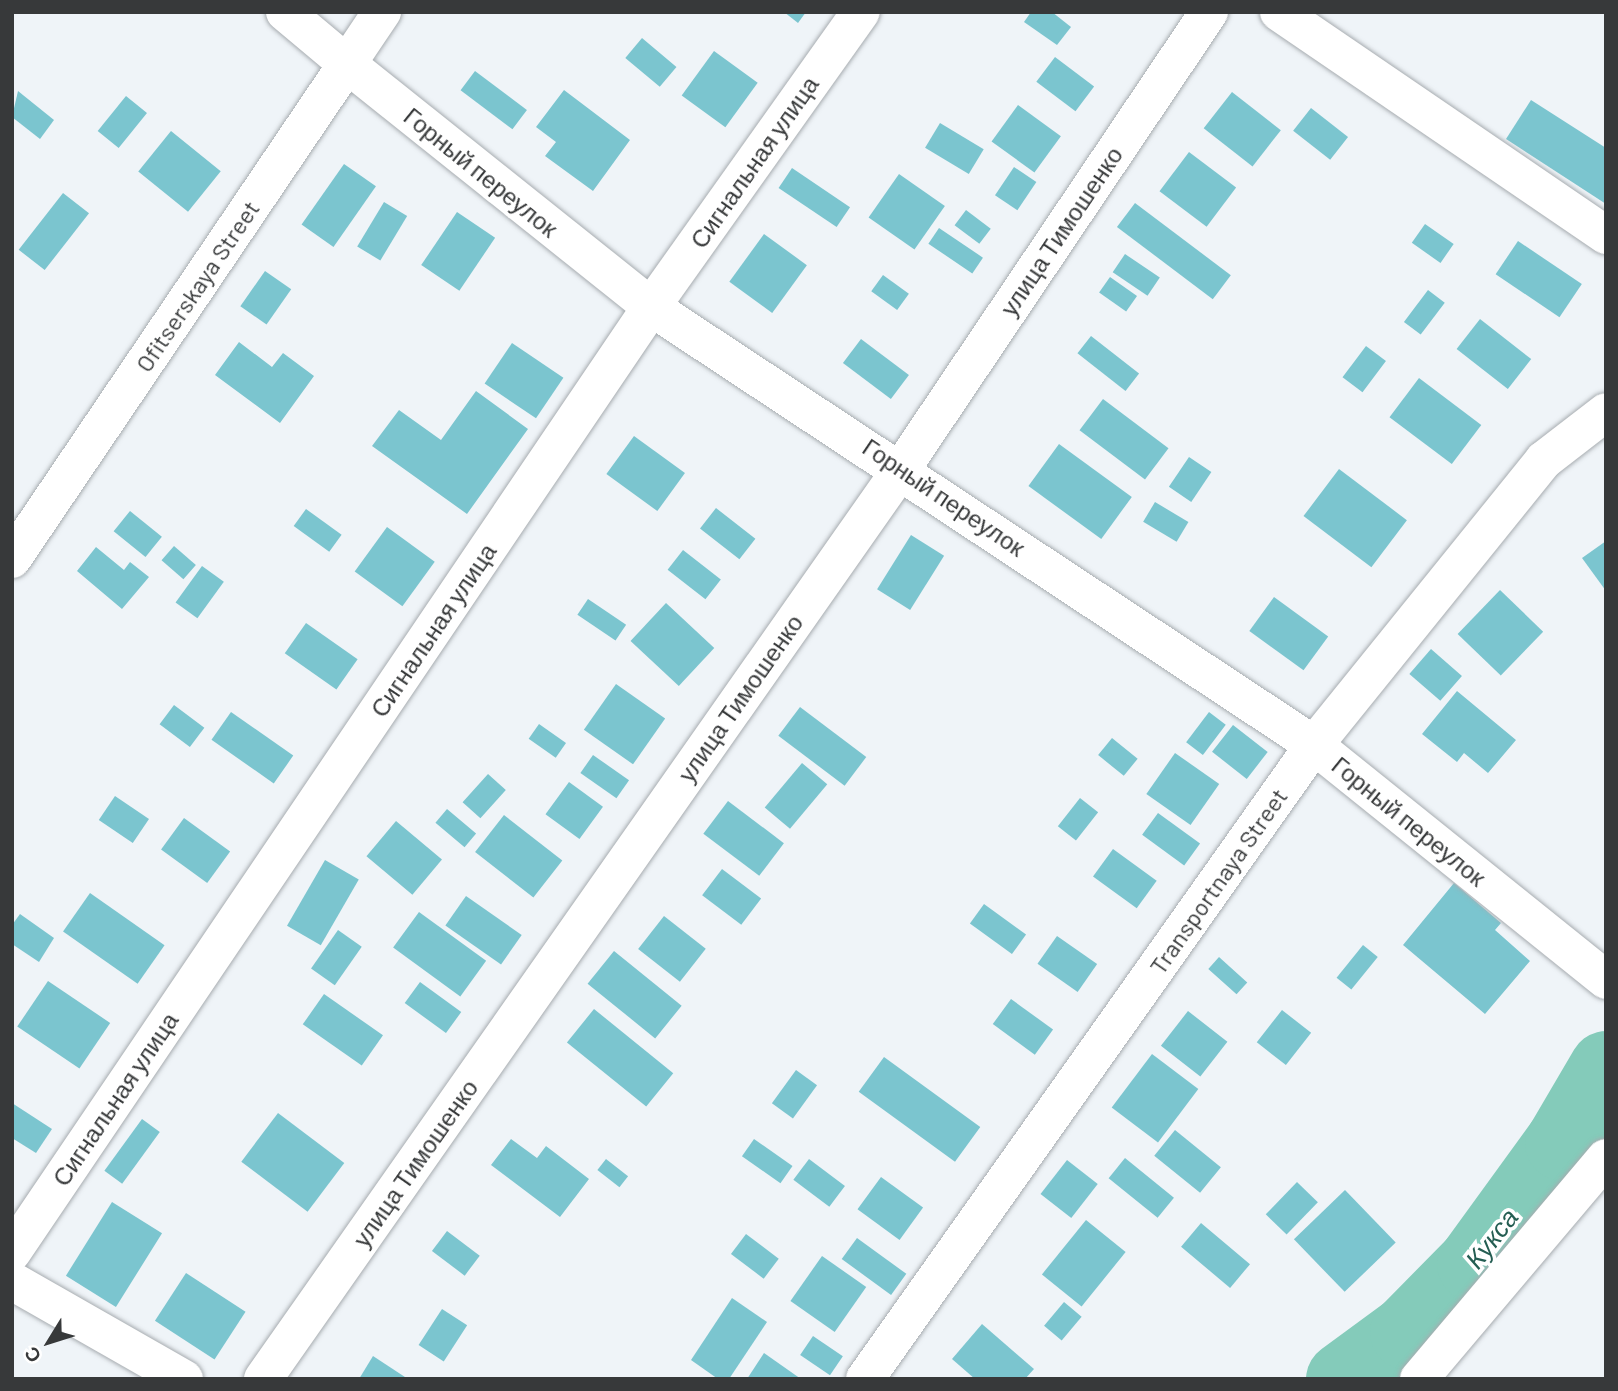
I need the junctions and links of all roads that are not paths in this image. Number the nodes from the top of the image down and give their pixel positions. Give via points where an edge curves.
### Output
1 (285, 12) edge
2 (382, 12) edge
3 (861, 12) edge
4 (1209, 12) edge
5 (1279, 12) edge
6 (347, 64) junction
7 (1606, 235) edge
8 (651, 307) junction
9 (1606, 412) edge
10 (902, 468) junction
11 (12, 559) edge
12 (1314, 745) junction
13 (1606, 980) edge
14 (1606, 1158) edge
15 (12, 1252) edge
16 (12, 1281) edge
17 (184, 1379) edge
18 (263, 1379) edge
19 (865, 1379) edge
20 (1419, 1379) edge

1 - 6 street, Горный переулок
2 - 6 street, Ofitserskaya Street
3 - 8 street, Сигнальная улица
4 - 10 street, улица Тимошенко
5 - 7 street
6 - 8 street, Горный переулок
6 - 11 street, Ofitserskaya Street
8 - 10 street, Горный переулок
8 - 15 street, Сигнальная улица
9 - 12 street, Transportnaya Street via 1544,460
10 - 12 street, Горный переулок
10 - 18 street, улица Тимошенко
12 - 13 street, Горный переулок
12 - 19 street, Transportnaya Street
14 - 20 street
16 - 17 street

